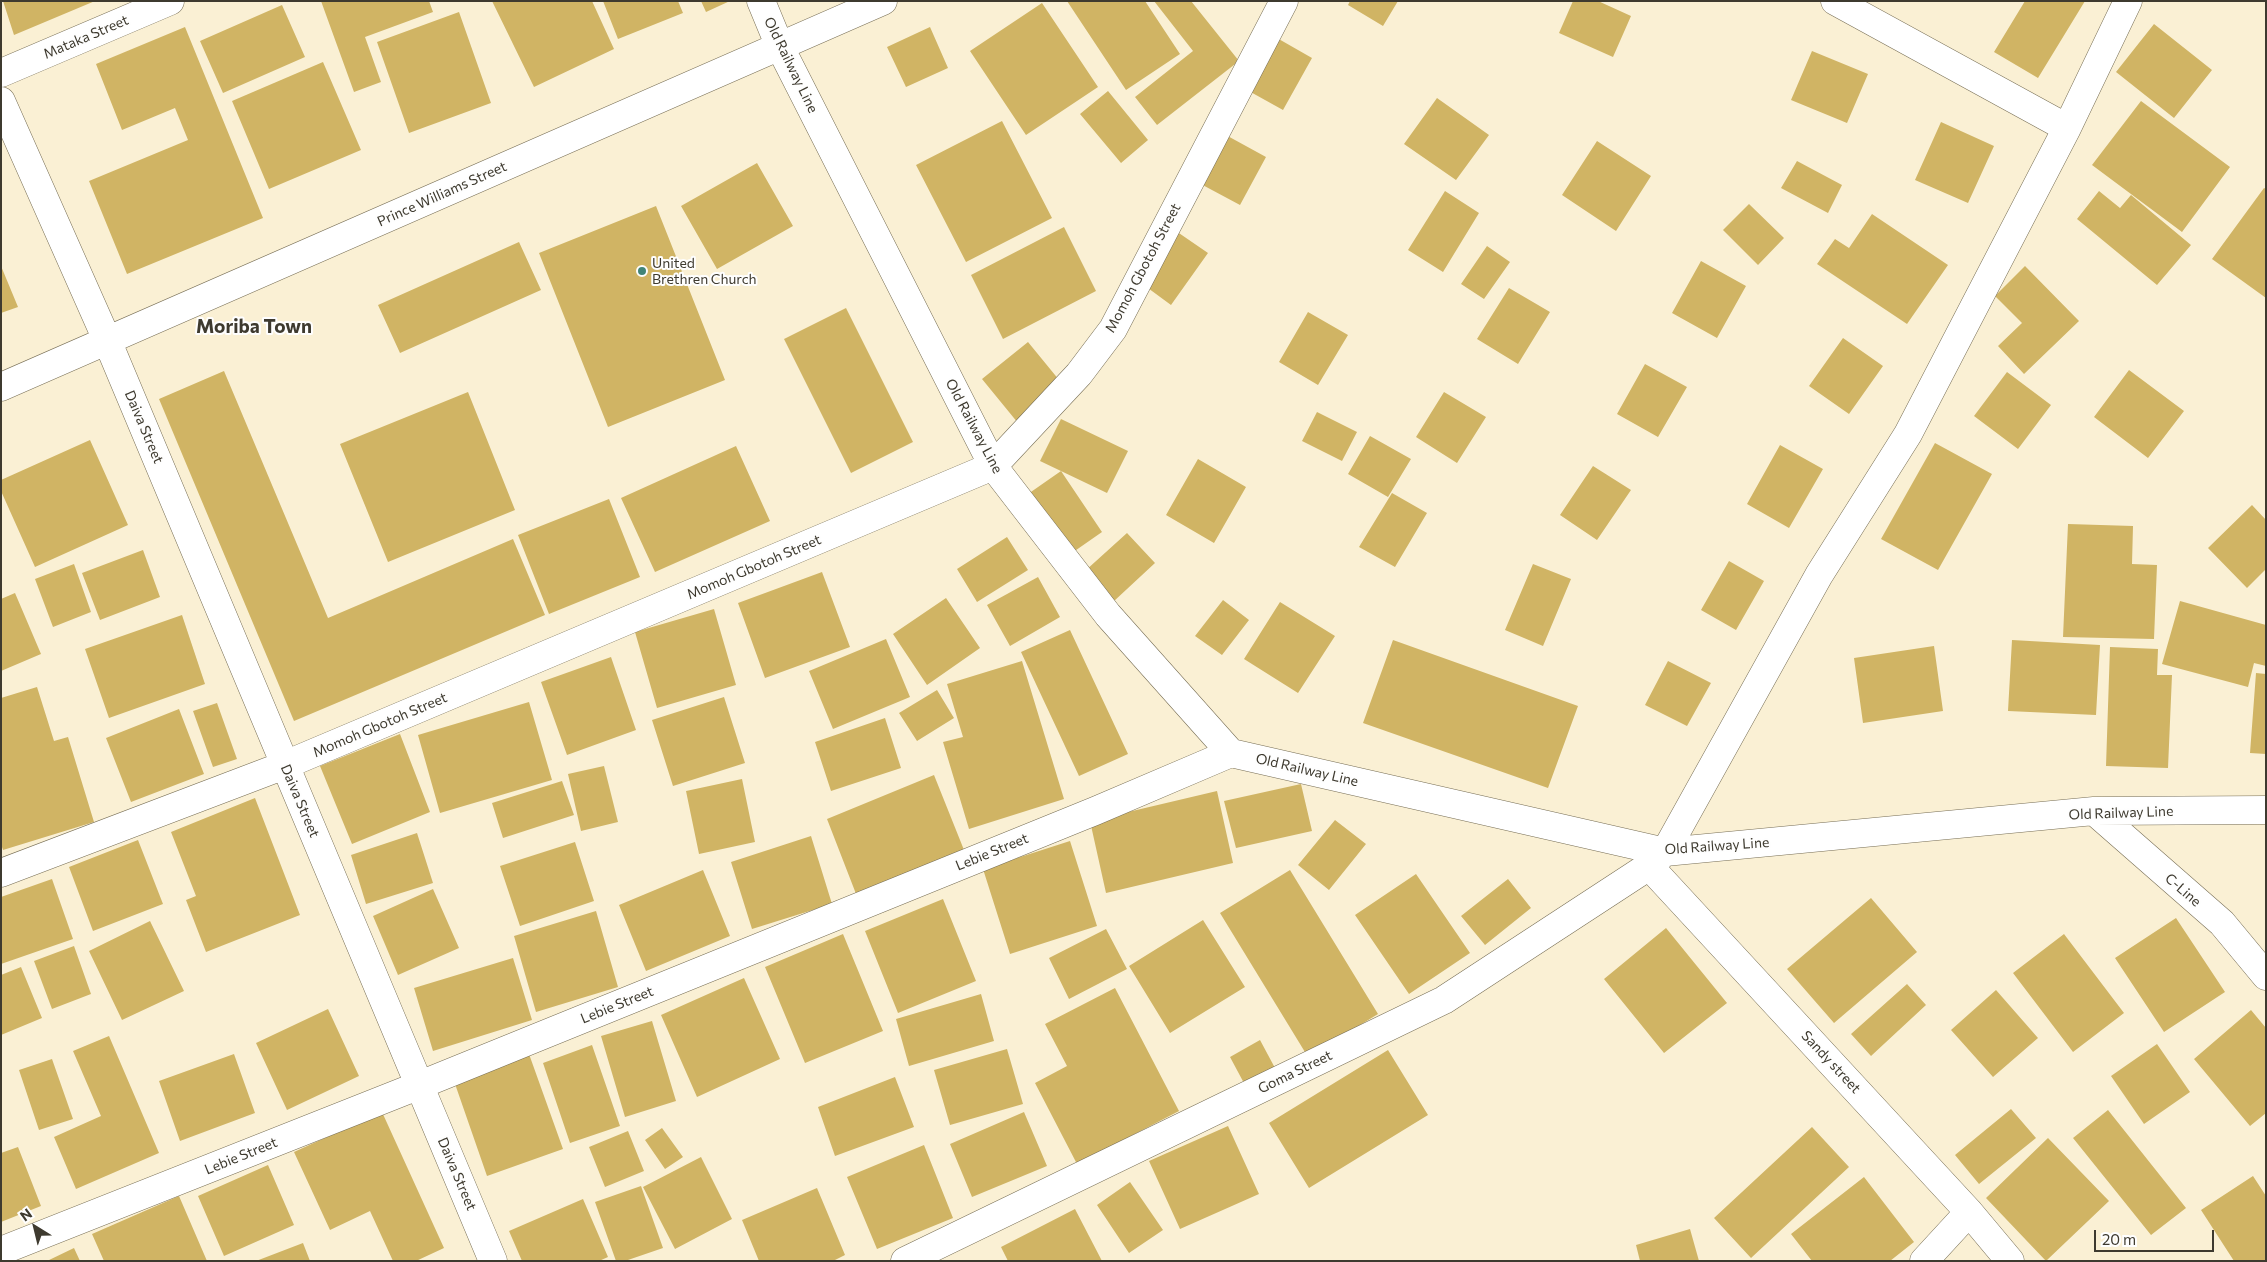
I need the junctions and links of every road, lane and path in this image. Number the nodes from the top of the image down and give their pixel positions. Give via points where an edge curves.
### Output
1 (170, 1) edge
2 (762, 1) edge
3 (883, 1) edge
4 (1284, 1) edge
5 (1835, 1) edge
6 (2128, 1) edge
7 (780, 46) junction
8 (1, 74) edge
9 (1, 101) edge
10 (2067, 128) junction
11 (107, 340) junction
12 (1, 387) edge
13 (993, 466) junction
14 (1231, 753) junction
15 (285, 765) junction
16 (2266, 810) edge
17 (2094, 811) junction
18 (1658, 859) junction
19 (1, 873) edge
20 (2266, 976) edge
21 (420, 1085) junction
22 (1969, 1212) junction
23 (1, 1251) edge
24 (493, 1261) edge
25 (905, 1261) edge
26 (1924, 1261) edge
27 (2010, 1261) edge

1 - 8 street, Mataka Street
2 - 7 street, Old Railway Line
3 - 7 street, Prince Williams Street
4 - 13 street, Momoh Gbotoh Street via 1113,329 1079,374
5 - 10 street
6 - 10 street
7 - 11 street, Prince Williams Street
7 - 13 street, Old Railway Line
9 - 11 street, Daiva Street
10 - 18 street via 1908,434 1819,575
11 - 12 street, Prince Williams Street
11 - 15 street, Daiva Street
13 - 14 street, Old Railway Line via 1108,615
13 - 15 street, Momoh Gbotoh Street
14 - 18 street, Old Railway Line
14 - 21 street, Lebie Street
15 - 19 street, Momoh Gbotoh Street
15 - 21 street, Daiva Street
16 - 17 street, Old Railway Line
17 - 18 street, Old Railway Line
17 - 20 street, C-Line via 2222,923
18 - 22 street, Sandy street
18 - 25 street, Goma Street via 1444,1000
21 - 23 street, Lebie Street
21 - 24 street, Daiva Street
22 - 26 street
22 - 27 street, Sandy street

